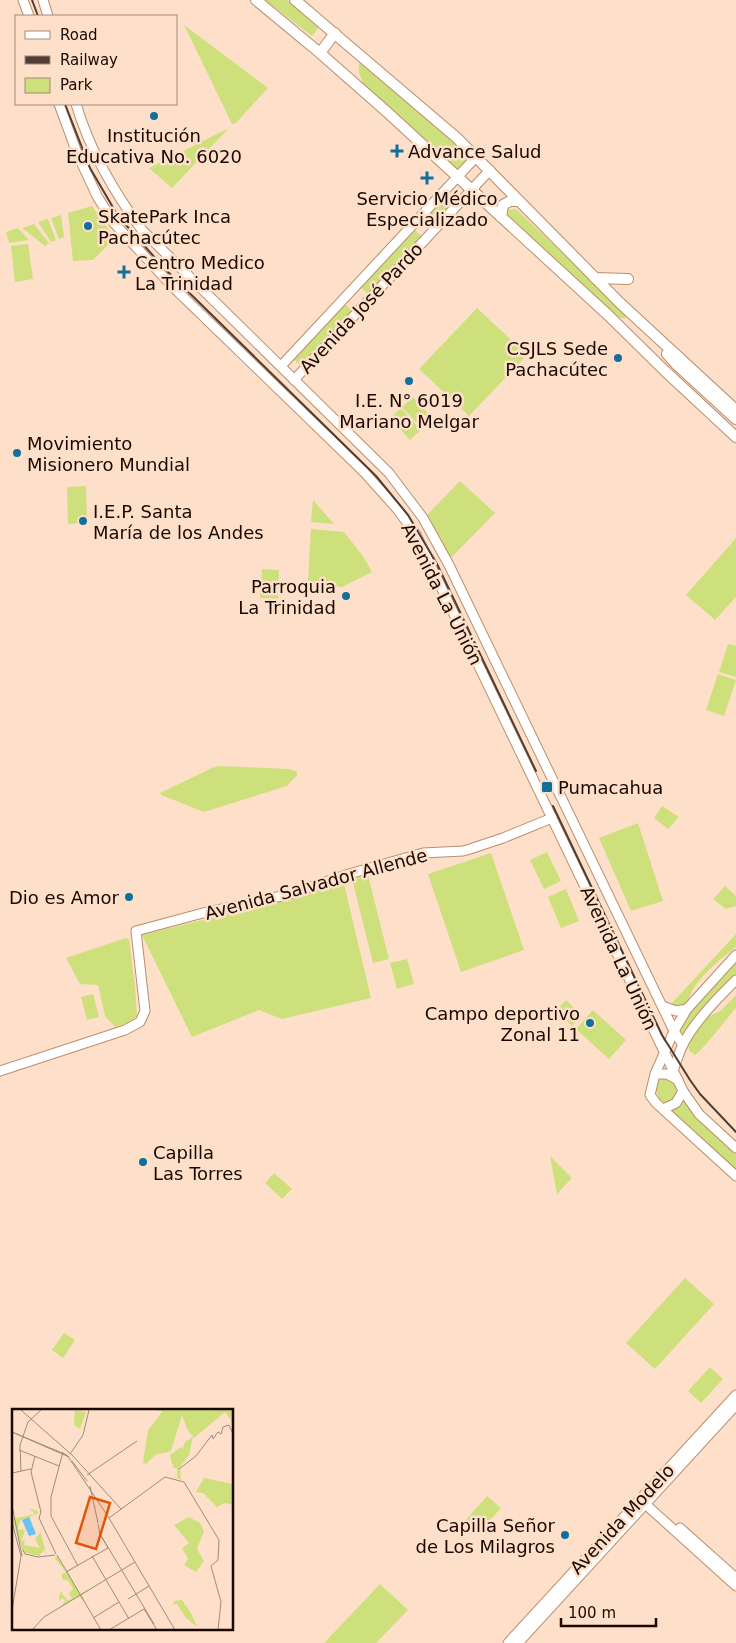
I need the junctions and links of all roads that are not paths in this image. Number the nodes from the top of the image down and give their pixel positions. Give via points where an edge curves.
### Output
1 (23, 0) edge
2 (43, 0) edge
3 (256, 0) edge
4 (295, 0) edge
5 (28, 15) edge
6 (48, 15) edge
7 (335, 33) junction
8 (320, 52) junction
9 (58, 105) edge
10 (76, 105) edge
11 (476, 157) junction
12 (490, 170) junction
13 (457, 178) junction
14 (471, 190) junction
15 (518, 201) junction
16 (502, 218) junction
17 (595, 278) junction
18 (628, 279) dead end
19 (642, 324) junction
20 (627, 333) junction
21 (280, 366) junction
22 (294, 380) junction
23 (736, 410) edge
24 (736, 419) edge
25 (736, 428) edge
26 (736, 437) edge
27 (552, 818) junction
28 (736, 955) edge
29 (736, 980) edge
30 (662, 1006) junction
31 (687, 1009) junction
32 (674, 1031) junction
33 (682, 1045) junction
34 (664, 1054) junction
35 (673, 1070) junction
36 (0, 1071) edge
37 (654, 1074) junction
38 (678, 1081) junction
39 (683, 1091) junction
40 (663, 1109) junction
41 (736, 1148) edge
42 (736, 1176) edge
43 (736, 1395) edge
44 (736, 1405) edge
45 (645, 1500) junction
46 (736, 1578) edge
47 (736, 1586) edge
48 (508, 1643) edge
49 (518, 1643) edge

1 - 5 street
2 - 6 street
3 - 8 main road
4 - 7 main road
7 - 8 main road
7 - 11 main road
8 - 13 main road
9 - 27 street, Avenida La Unión via 97,196 114,223 172,286 364,472 416,536
10 - 21 street, Avenida La Unión via 100,167 142,230
11 - 12 main road
11 - 13 street, Avenida José Pardo
12 - 14 street, Avenida José Pardo
12 - 15 main road
13 - 14 main road
13 - 21 street, Avenida José Pardo
14 - 16 main road
14 - 22 street, Avenida José Pardo
15 - 16 main road via 503,205
15 - 17 main road
16 - 20 main road
17 - 18 main road
17 - 19 main road
19 - 23 main road
19 - 24 main road via 676,364
20 - 25 main road
20 - 26 main road
21 - 22 street, Avenida La Unión
22 - 30 street, Avenida La Unión via 389,473 428,526
27 - 34 street, Avenida La Unión
27 - 36 street, Avenida Salvador Allende via 463,851 423,853 286,895 136,931 144,1011 140,1022 126,1030
28 - 31 street
29 - 33 street
30 - 31 street
30 - 32 street, Avenida La Unión
31 - 32 street
32 - 33 street, Avenida La Unión
32 - 34 street
33 - 35 street
34 - 35 street, Avenida La Unión
34 - 37 street
35 - 38 street, Avenida La Unión
37 - 38 street via 667,1074
37 - 40 street via 650,1095
38 - 39 street
39 - 40 street via 676,1103
39 - 41 street via 699,1114
40 - 42 street
43 - 45 street, Avenida Modelo
44 - 45 street, Avenida Modelo
45 - 46 street
45 - 47 street
45 - 48 street, Avenida Modelo
45 - 49 street, Avenida Modelo

